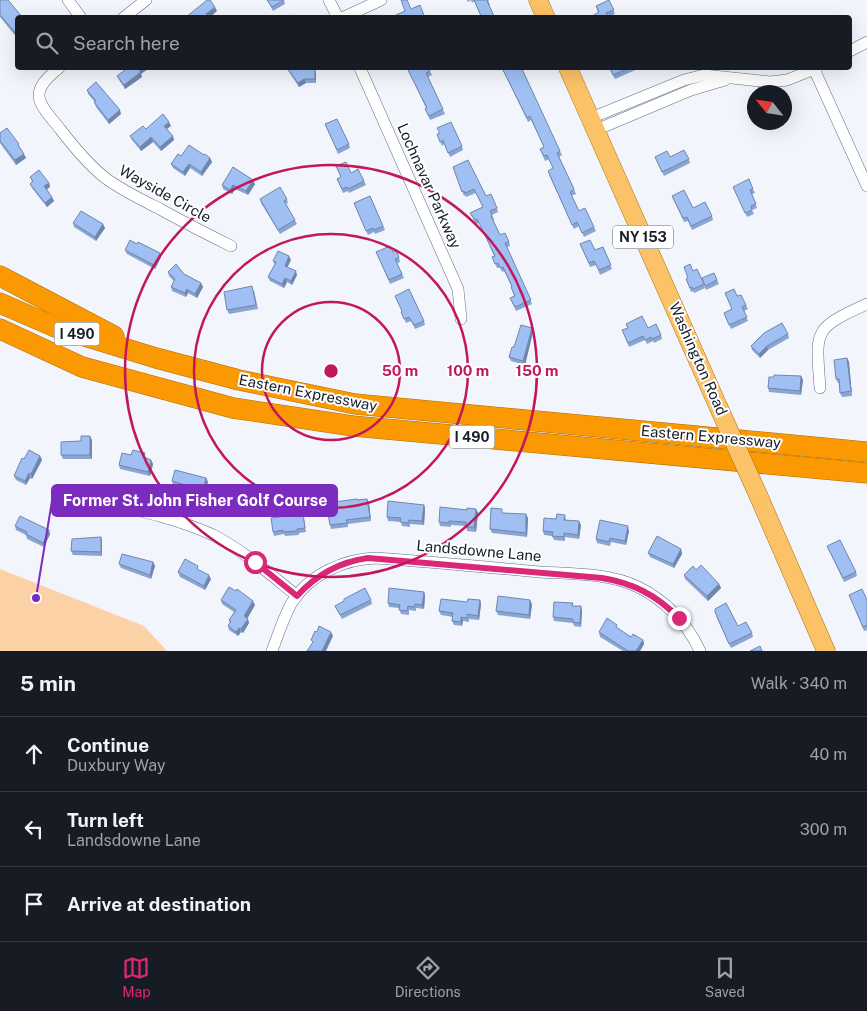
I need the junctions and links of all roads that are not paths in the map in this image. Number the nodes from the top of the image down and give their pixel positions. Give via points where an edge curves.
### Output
1 (68, 0) edge
2 (146, 0) edge
3 (330, 0) edge
4 (381, 0) edge
5 (538, 0) edge
6 (79, 15) edge
7 (127, 15) edge
8 (337, 15) edge
9 (348, 15) edge
10 (545, 15) edge
11 (867, 42) edge
12 (852, 50) edge
13 (56, 70) edge
14 (361, 70) edge
15 (569, 70) edge
16 (811, 70) edge
17 (817, 70) edge
18 (594, 124) junction
19 (867, 186) edge
20 (231, 246) dead end
21 (0, 276) edge
22 (0, 303) edge
23 (867, 304) edge
24 (461, 319) dead end
25 (0, 329) edge
26 (0, 345) edge
27 (156, 358) junction
28 (82, 367) junction
29 (820, 388) dead end
30 (867, 452) edge
31 (867, 473) edge
32 (73, 496) dead end
33 (297, 596) junction
34 (272, 651) edge
35 (700, 651) edge
36 (826, 651) edge

1 - 6 street
2 - 7 street
3 - 8 street
4 - 9 street
5 - 10 main road
11 - 12 street
13 - 20 street, Wayside Circle via 41,85 40,100 83,157 123,190
14 - 24 street, Lochnavar Parkway via 458,289
15 - 18 main road, Washington Road / NY 153
16 - 18 street via 787,80 770,82 732,78
17 - 19 street
18 - 36 main road, Washington Road / NY 153, bridge
21 - 27 highway
22 - 27 highway, Eastern Expressway / I 490 via 55,328
23 - 29 street via 834,319 823,330 818,339
25 - 28 highway, Eastern Expressway / I 490
26 - 28 highway
27 - 30 highway, Eastern Expressway / I 490 via 239,380 355,404
28 - 31 highway, Eastern Expressway / I 490 via 234,408 353,426
32 - 33 street via 176,521 213,535 255,562
33 - 34 street, Landsdowne Lane
33 - 35 street, Landsdowne Lane via 330,569 368,558 602,578 636,586 660,600 679,618

